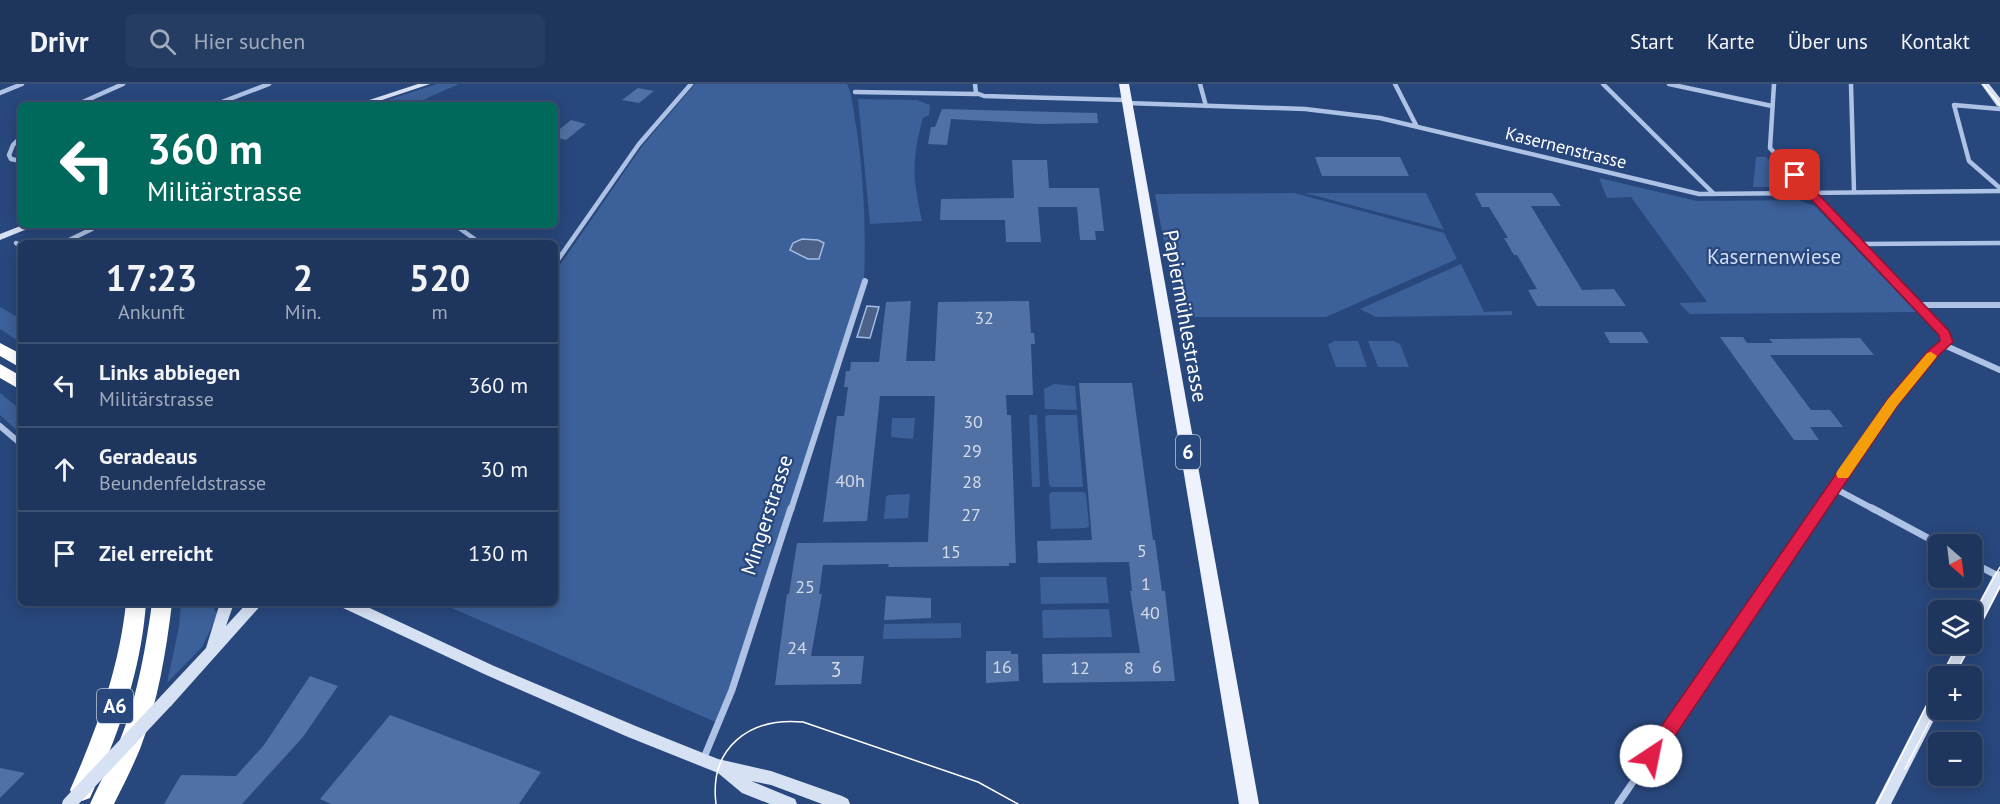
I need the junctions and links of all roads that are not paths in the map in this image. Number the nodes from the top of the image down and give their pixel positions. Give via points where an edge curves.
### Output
1 (22, 84) edge
2 (110, 84) edge
3 (123, 84) edge
4 (269, 84) edge
5 (426, 84) edge
6 (691, 84) edge
7 (975, 84) edge
8 (1124, 84) edge
9 (1200, 84) edge
10 (1395, 84) edge
11 (1603, 84) edge
12 (1669, 84) edge
13 (1774, 84) edge
14 (1851, 84) edge
15 (1985, 84) edge
16 (117, 87) junction
17 (855, 92) dead end
18 (0, 93) edge
19 (977, 94) junction
20 (83, 102) edge
21 (222, 102) edge
22 (368, 102) edge
23 (1127, 102) junction
24 (2000, 104) edge
25 (1206, 106) junction
26 (1772, 106) junction
27 (1416, 125) junction
28 (18, 140) edge
29 (18, 160) edge
30 (2000, 189) edge
31 (1854, 191) junction
32 (1810, 192) junction
33 (1714, 194) junction
34 (24, 228) edge
35 (459, 228) edge
36 (92, 229) dead end
37 (0, 237) edge
38 (69, 240) edge
39 (476, 240) edge
40 (2000, 243) edge
41 (1861, 244) junction
42 (558, 260) edge
43 (865, 281) dead end
44 (2000, 304) edge
45 (1918, 305) junction
46 (1944, 345) junction
47 (0, 348) edge
48 (18, 360) edge
49 (0, 370) edge
50 (2000, 370) edge
51 (18, 382) edge
52 (0, 426) edge
53 (18, 441) edge
54 (1834, 488) junction
55 (1928, 538) edge
56 (1982, 568) edge
57 (2000, 577) edge
58 (136, 606) edge
59 (162, 606) edge
60 (226, 606) edge
61 (253, 606) edge
62 (352, 606) edge
63 (1982, 611) edge
64 (211, 652) junction
65 (1928, 716) edge
66 (710, 763) junction
67 (69, 804) edge
68 (75, 804) edge
69 (102, 804) edge
70 (789, 804) edge
71 (842, 804) edge
72 (1249, 804) edge
73 (1618, 804) edge
74 (1883, 804) edge

1 - 18 street
2 - 16 street
3 - 16 street
4 - 21 street
5 - 22 main road
6 - 42 street via 639,144
7 - 19 street
8 - 23 main road, Papiermühlestrasse / 6
9 - 25 street
10 - 27 street
11 - 33 street
12 - 26 street
13 - 26 street
14 - 31 street
15 - 24 main road
16 - 20 street
17 - 19 street, Kasernenstrasse
19 - 23 street, Kasernenstrasse
23 - 25 street, Kasernenstrasse
23 - 72 main road, Papiermühlestrasse / 6
24 - 30 street via 1954,105 1969,160
25 - 27 street, Kasernenstrasse via 1313,110
26 - 32 street via 1770,148
27 - 33 street, Kasernenstrasse via 1684,191
28 - 29 street via 9,155
30 - 31 street, Kasernenstrasse
31 - 32 street, Kasernenstrasse
32 - 33 street, Kasernenstrasse
32 - 41 street
34 - 37 main road
35 - 39 street
36 - 38 street
40 - 41 street
41 - 45 street
43 - 66 street, Mingerstrasse
44 - 45 street
45 - 46 street via 1945,334
46 - 50 street
46 - 54 street via 1892,403
47 - 48 highway
49 - 51 highway
52 - 53 street
54 - 55 street
54 - 73 street
56 - 57 street
57 - 63 main road
58 - 68 highway, A6 via 131,643 112,716
59 - 69 highway, A6 via 151,671 137,721
60 - 64 main road
61 - 64 main road
62 - 66 main road via 489,670
64 - 67 main road, bridge
65 - 74 main road
66 - 70 main road via 748,788
66 - 71 main road via 771,778

